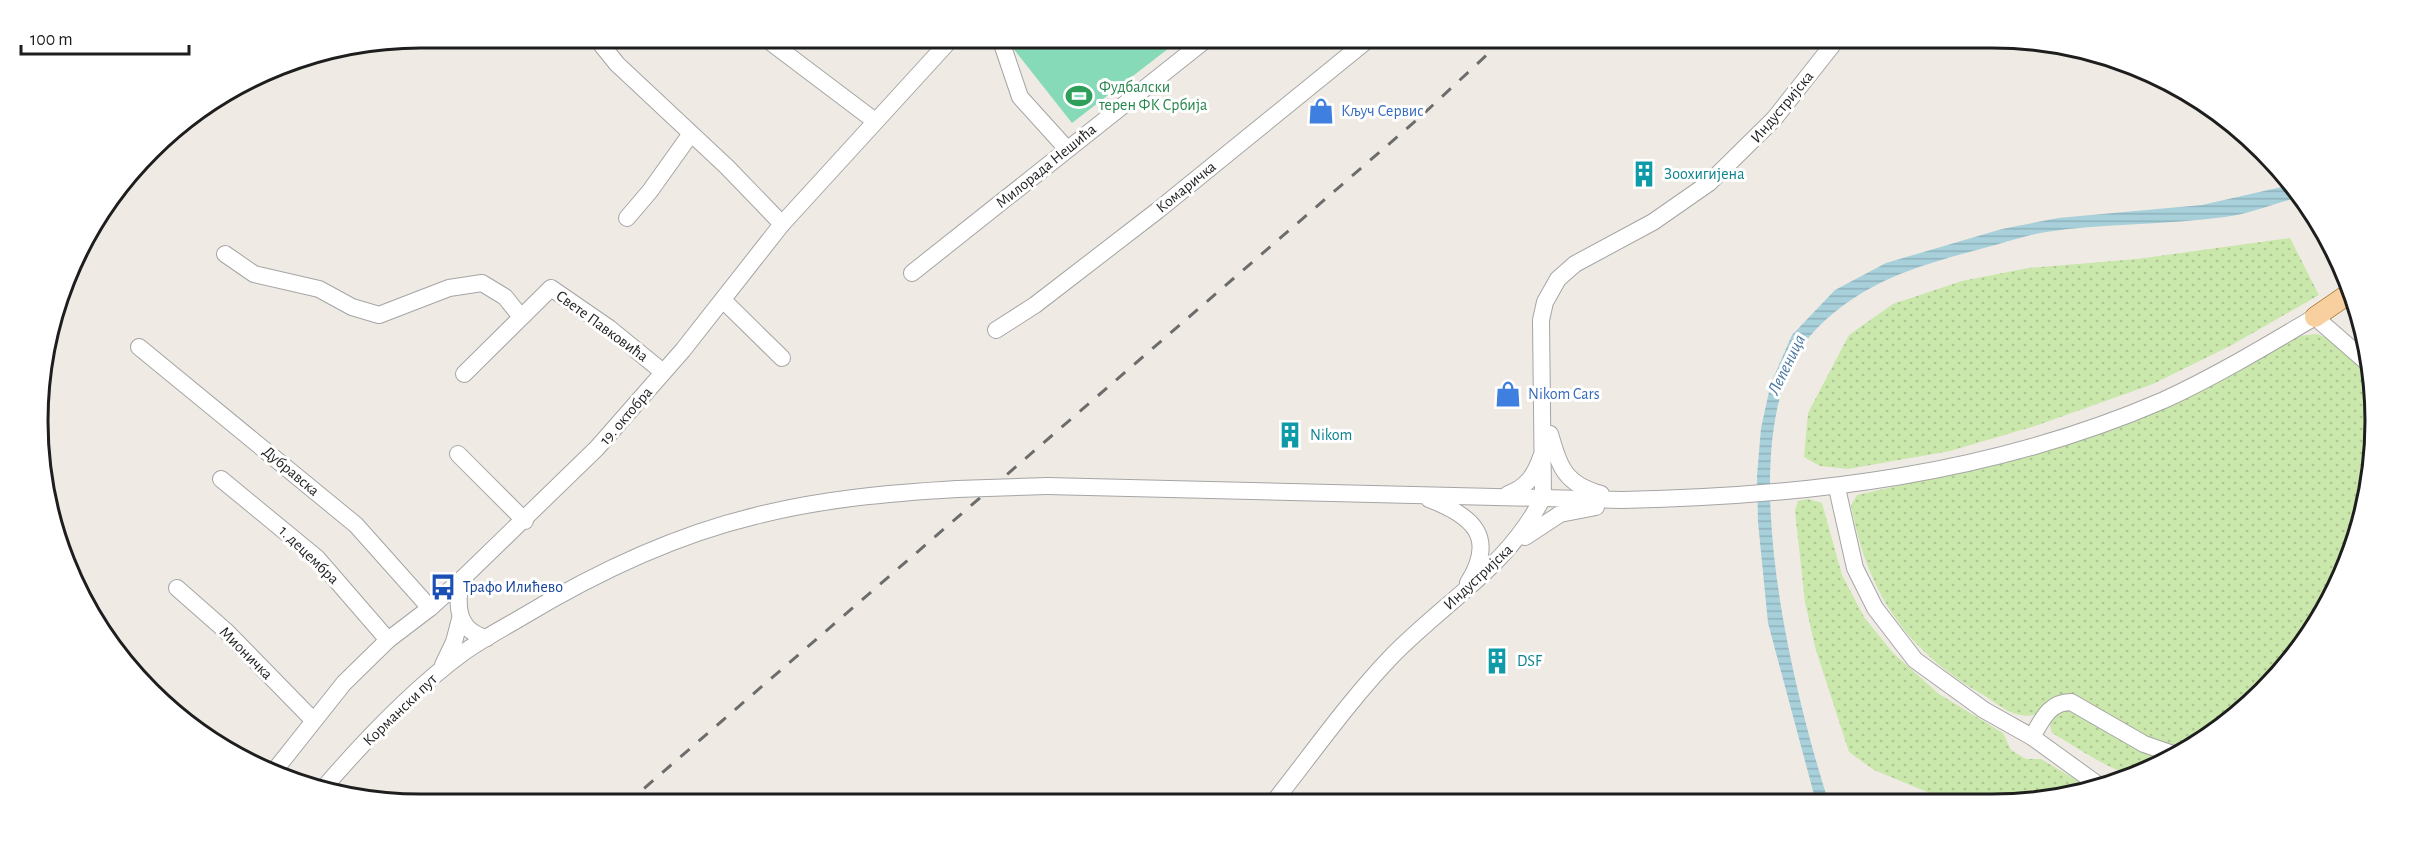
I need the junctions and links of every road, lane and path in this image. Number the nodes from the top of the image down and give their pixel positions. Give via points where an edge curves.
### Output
1 (604, 48) edge
2 (778, 48) edge
3 (943, 48) edge
4 (1003, 48) edge
5 (1195, 48) edge
6 (1358, 48) edge
7 (1830, 48) edge
8 (875, 121) junction
9 (690, 135) junction
10 (1067, 149) junction
11 (627, 218) dead end
12 (782, 224) junction
13 (225, 254) dead end
14 (912, 273) dead end
15 (2344, 297) edge
16 (724, 301) junction
17 (521, 317) junction
18 (2315, 317) junction
19 (996, 330) dead end
20 (139, 346) dead end
21 (2359, 356) edge
22 (782, 358) dead end
23 (663, 372) junction
24 (465, 374) dead end
25 (1544, 416) junction
26 (1544, 448) junction
27 (458, 454) dead end
28 (221, 479) dead end
29 (1837, 488) junction
30 (1423, 496) junction
31 (1502, 496) junction
32 (1543, 497) junction
33 (1669, 499) junction
34 (1622, 500) junction
35 (525, 521) junction
36 (1510, 549) junction
37 (462, 579) junction
38 (177, 588) dead end
39 (1460, 596) junction
40 (434, 605) junction
41 (459, 612) junction
42 (487, 638) junction
43 (388, 640) junction
44 (439, 672) junction
45 (313, 720) junction
46 (2032, 737) junction
47 (2165, 751) edge
48 (278, 766) edge
49 (2092, 780) edge
50 (329, 782) edge
51 (1280, 794) edge

1 - 9 street
2 - 8 street
3 - 8 street, 19. октобра
4 - 10 street via 1020,97
5 - 10 street, Милорада Нешића
6 - 19 street, Комаричка via 1157,211 1035,305
7 - 25 street, Индустријска via 1774,119 1709,183 1653,222 1575,264 1558,279 1545,302 1541,320
8 - 12 street, 19. октобра
9 - 11 street
9 - 12 street
10 - 14 street, Милорада Нешића
12 - 16 street, 19. октобра
13 - 17 street via 254,274 319,289 352,307 379,315 449,288 482,283 505,297
15 - 18 main road
16 - 22 street
16 - 23 street, 19. октобра
17 - 23 street, Свете Павковића via 551,288
17 - 24 street, Свете Павковића
18 - 21 street
18 - 29 street via 2252,355 2165,399 2104,423 1950,468
20 - 40 street, Дубравска via 356,525
23 - 35 street, 19. октобра via 597,448
25 - 26 street, Индустријска
25 - 34 street via 1559,465 1566,475 1589,491
26 - 31 street via 1537,470 1523,488
26 - 32 street, Индустријска
27 - 35 street
28 - 43 street, 1. децембра via 317,558
29 - 33 street
29 - 46 street via 1855,568 1875,608 1915,660 1984,710
30 - 31 street, Кормански пут
30 - 39 street via 1462,513 1478,535 1481,544 1477,568
30 - 42 street, Кормански пут, bridge via 1047,486 887,493 820,502 693,534 606,571
31 - 32 street, Кормански пут
32 - 34 street, Кормански пут
32 - 36 street, Индустријска
33 - 34 street
33 - 36 street via 1645,507 1605,506 1560,514
35 - 37 street, 19. октобра
36 - 39 street, Индустријска
37 - 40 street, 19. октобра
37 - 41 street
38 - 45 street, Мионичка via 227,632
39 - 51 street, Индустријска via 1388,660
40 - 41 street via 450,601
40 - 43 street, 19. октобра
41 - 42 street via 476,635
41 - 44 street via 454,642
42 - 44 street, Кормански пут
43 - 45 street, 19. октобра
44 - 50 street, Кормански пут
45 - 48 street, 19. октобра
46 - 47 street via 2050,708 2071,702 2144,744
46 - 49 street

